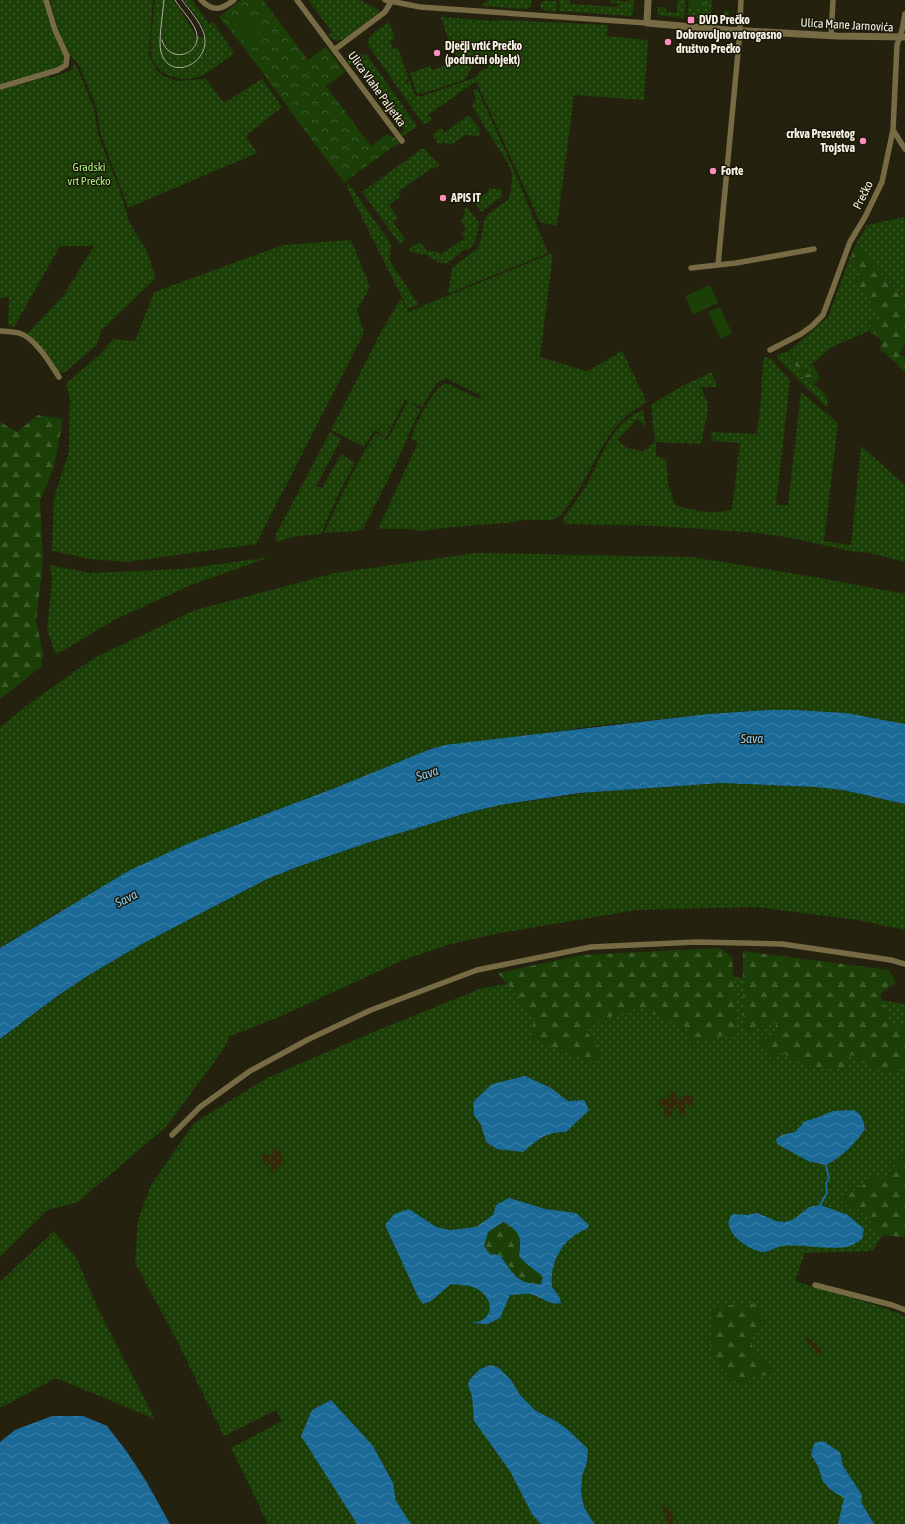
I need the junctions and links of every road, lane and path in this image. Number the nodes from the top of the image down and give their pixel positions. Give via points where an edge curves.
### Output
1 (46, 0) edge
2 (201, 0) edge
3 (234, 0) edge
4 (297, 0) edge
5 (385, 0) edge
6 (648, 0) edge
7 (741, 0) edge
8 (833, 0) edge
9 (391, 2) junction
10 (905, 14) edge
11 (647, 23) junction
12 (739, 30) junction
13 (831, 36) junction
14 (902, 38) edge
15 (334, 50) junction
16 (0, 87) edge
17 (893, 130) junction
18 (402, 141) dead end
19 (905, 149) edge
20 (814, 248) dead end
21 (718, 265) junction
22 (691, 268) dead end
23 (0, 331) edge
24 (770, 350) dead end
25 (59, 377) dead end
26 (905, 964) edge
27 (172, 1135) dead end
28 (815, 1286) dead end
29 (905, 1310) edge

1 - 16 street via 55,30 66,51 66,65 58,70
2 - 3 street via 208,6 218,8
4 - 15 street, Ulica Vlahe Paljetka
5 - 9 street, Ulica Mane Jarnovića
6 - 11 street
7 - 12 street
8 - 13 street
9 - 11 street, Ulica Mane Jarnovića via 427,7
9 - 15 street, Ulica Vlahe Paljetka via 385,12
10 - 14 street, Prečko
11 - 12 street, Ulica Mane Jarnovića
12 - 13 street, Ulica Mane Jarnovića
12 - 21 street
13 - 14 street, Ulica Mane Jarnovića
14 - 17 street, Prečko via 896,45
15 - 18 street, Ulica Vlahe Paljetka
17 - 19 street
17 - 24 street, Prečko via 882,182 850,242 823,314 801,334
20 - 21 street
21 - 22 street
23 - 25 street via 20,334 29,340 46,357
26 - 27 street via 782,944 696,942 591,947 477,970 371,1010 309,1039 243,1076 200,1106
28 - 29 street

